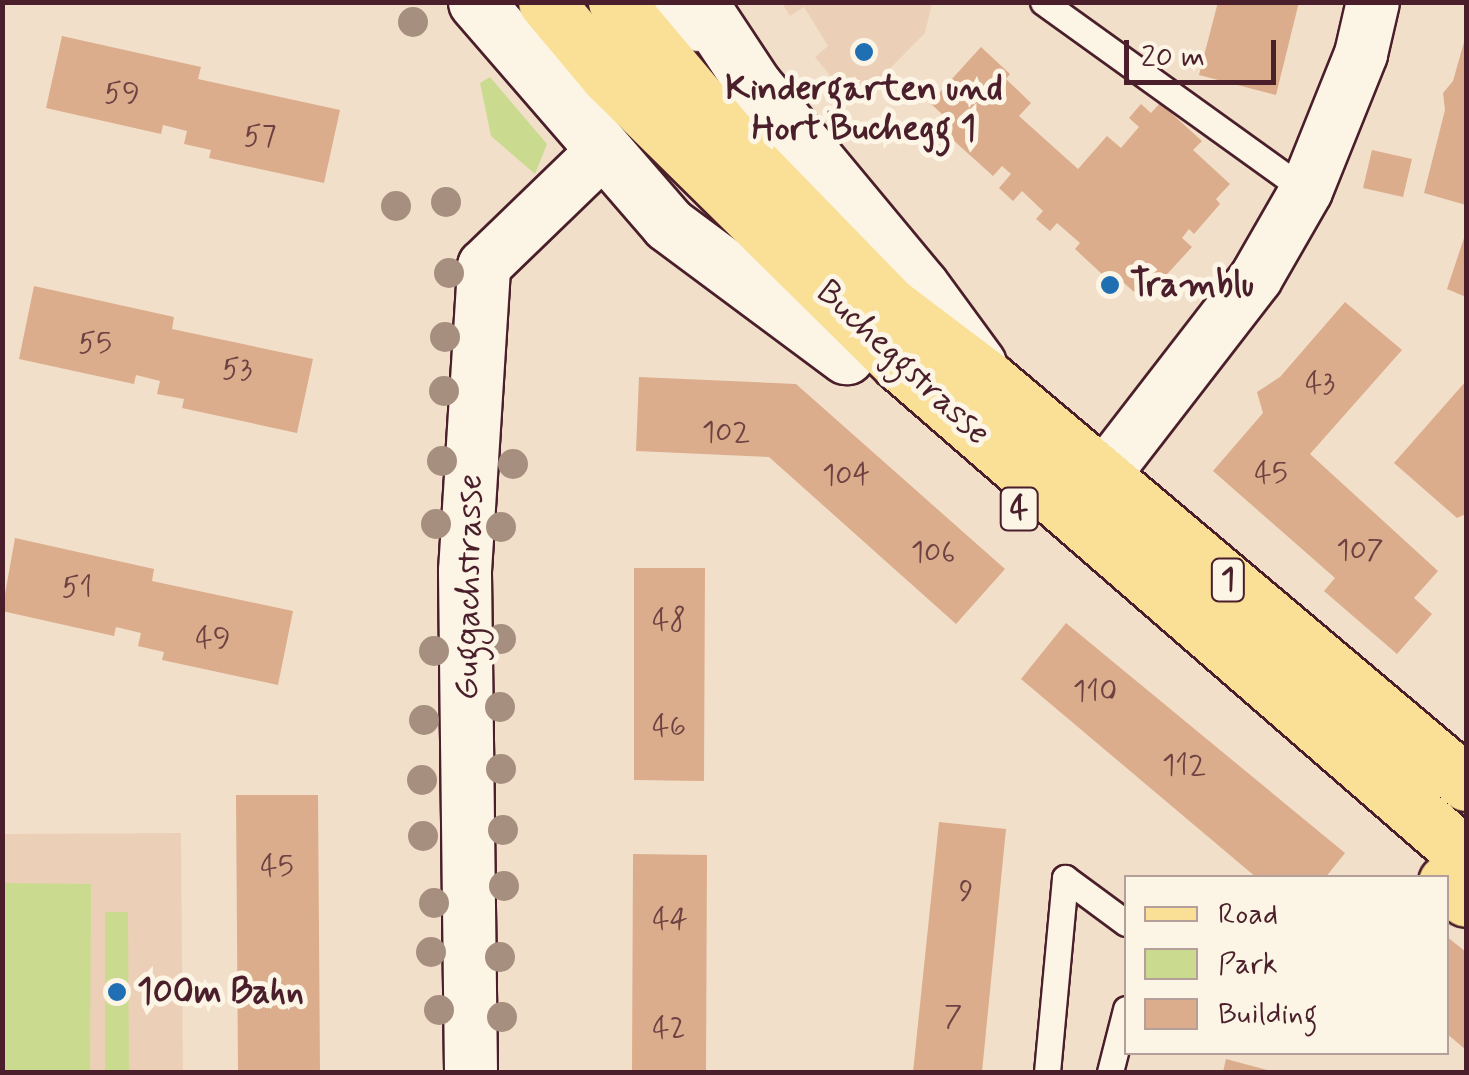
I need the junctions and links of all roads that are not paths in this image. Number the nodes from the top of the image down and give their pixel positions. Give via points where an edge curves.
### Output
1 (476, 2) edge
2 (546, 2) edge
3 (616, 2) edge
4 (666, 2) edge
5 (699, 2) edge
6 (1043, 2) edge
7 (1374, 2) edge
8 (608, 76) junction
9 (754, 85) junction
10 (602, 152) junction
11 (1306, 191) junction
12 (846, 356) junction
13 (988, 379) junction
14 (1103, 476) junction
15 (1098, 538) junction
16 (1183, 643) dead end
17 (1466, 783) edge
18 (1466, 856) edge
19 (1438, 875) edge
20 (1124, 922) edge
21 (1124, 1017) edge
22 (471, 1072) edge
23 (1047, 1072) edge
24 (1110, 1072) edge

1 - 10 street, Bucheggstrasse
2 - 8 main road, Bucheggstrasse / 1
3 - 13 main road, Bucheggstrasse / 1 via 751,162 889,304
4 - 9 lane via 710,56
5 - 9 street, Bucheggstrasse
6 - 11 lane
7 - 11 street
8 - 12 main road, 4 via 714,216
8 - 15 main road, Bucheggstrasse / 1 via 856,322
9 - 13 street, Bucheggstrasse via 921,286
10 - 12 street, Bucheggstrasse via 668,224
10 - 22 street, Guggachstrasse via 484,266 466,570
11 - 14 street via 1256,278
12 - 19 main road, 4
13 - 14 main road, Bucheggstrasse / 1
14 - 17 main road, Bucheggstrasse / 1
15 - 16 lane
15 - 18 main road, Bucheggstrasse / 1
20 - 23 lane via 1066,878
21 - 24 lane

